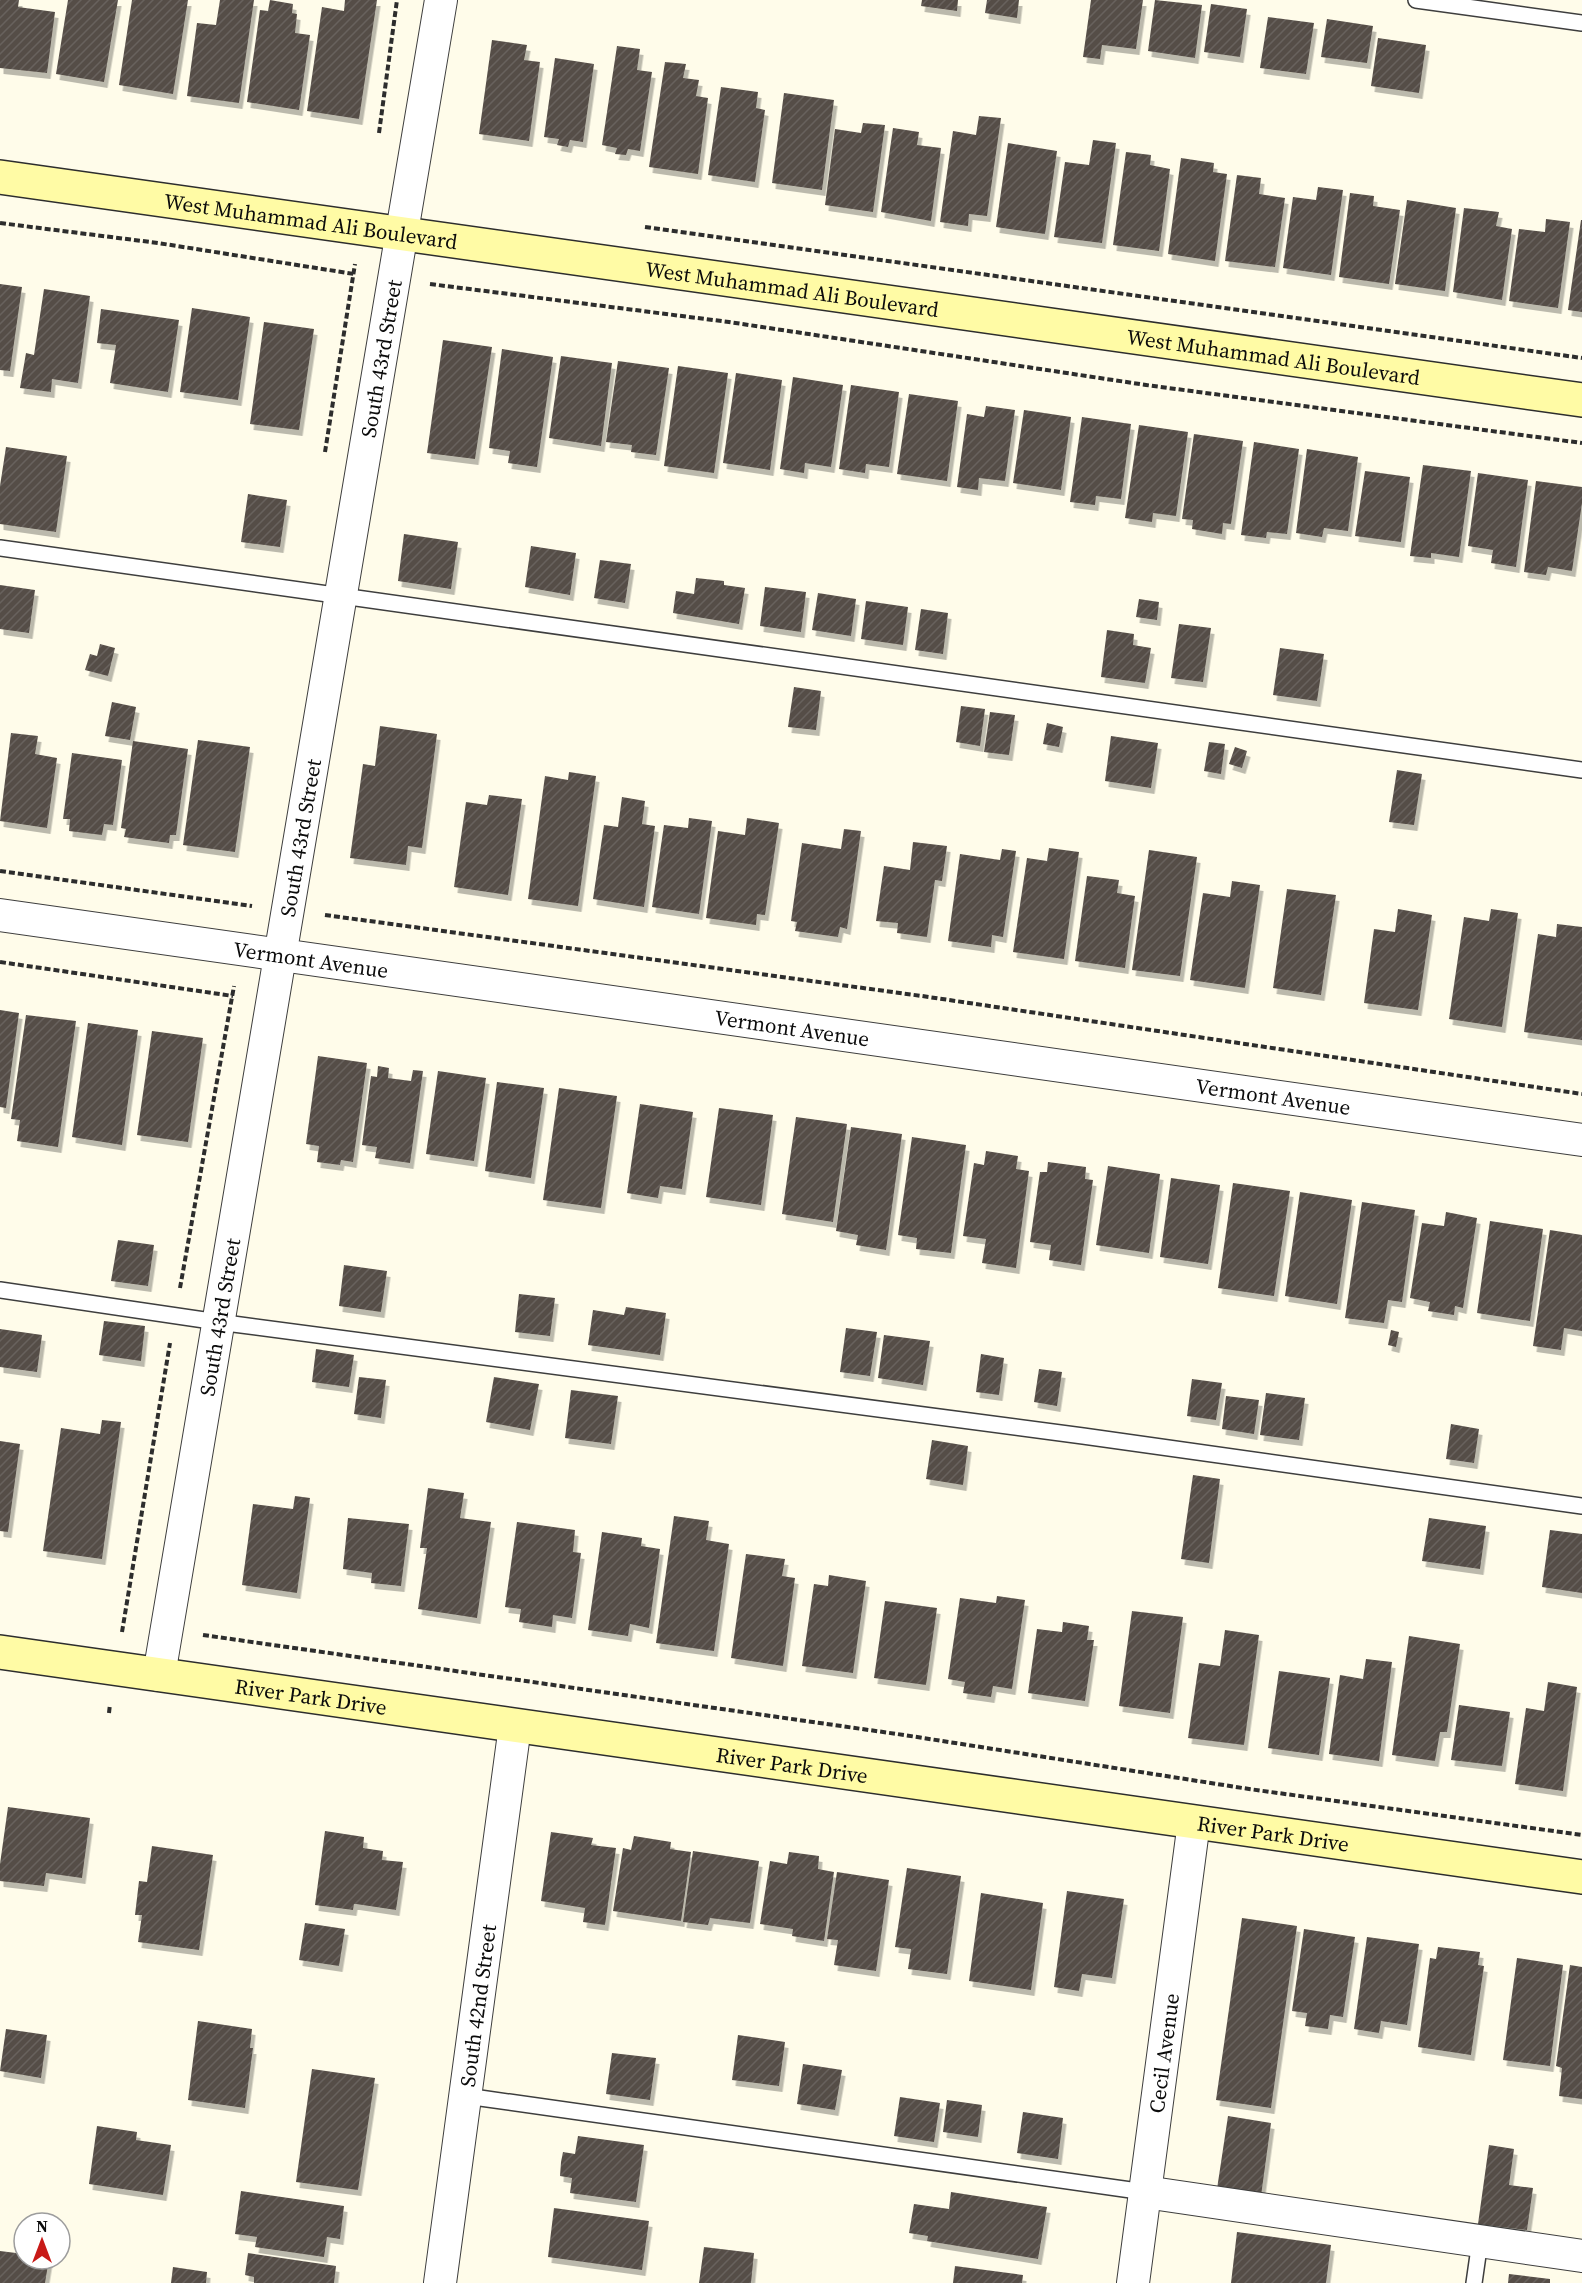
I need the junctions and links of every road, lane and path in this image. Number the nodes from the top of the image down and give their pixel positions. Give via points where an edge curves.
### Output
1 (397, 0) edge
2 (441, 0) edge
3 (1416, 0) edge
4 (1582, 23) edge
5 (377, 142) dead end
6 (0, 177) edge
7 (0, 223) edge
8 (633, 225) dead end
9 (362, 228) junction
10 (402, 233) junction
11 (353, 274) junction
12 (394, 280) junction
13 (1582, 358) edge
14 (1582, 400) edge
15 (1582, 443) edge
16 (323, 462) dead end
17 (0, 548) edge
18 (341, 596) junction
19 (1582, 770) edge
20 (0, 871) edge
21 (251, 905) junction
22 (287, 910) junction
23 (0, 915) edge
24 (238, 948) junction
25 (280, 954) junction
26 (0, 962) edge
27 (232, 996) junction
28 (273, 996) junction
29 (1582, 1094) edge
30 (1582, 1140) edge
31 (0, 1290) edge
32 (174, 1316) junction
33 (218, 1322) junction
34 (1582, 1506) edge
35 (167, 1631) junction
36 (0, 1652) edge
37 (116, 1669) junction
38 (159, 1675) junction
39 (109, 1713) dead end
40 (515, 1726) junction
41 (1194, 1822) junction
42 (1582, 1835) edge
43 (1582, 1877) edge
44 (465, 2096) junction
45 (1145, 2192) junction
46 (1480, 2241) junction
47 (1582, 2256) edge
48 (440, 2283) edge
49 (1133, 2283) edge
50 (1474, 2283) edge

1 - 5 path
2 - 10 street, South 43rd Street
3 - 4 lane
6 - 9 street, West Muhammad Ali Boulevard
7 - 11 path
8 - 13 path
9 - 10 street, West Muhammad Ali Boulevard
9 - 11 path
10 - 12 street, South 43rd Street
10 - 14 street, West Muhammad Ali Boulevard
11 - 12 path
11 - 16 path
12 - 15 path via 729,322 1146,385
12 - 18 street, South 43rd Street
17 - 18 lane
18 - 19 lane
18 - 22 street, South 43rd Street
20 - 21 path
21 - 22 path
21 - 24 path
22 - 25 street, South 43rd Street
22 - 29 path via 922,996
23 - 24 street, Vermont Avenue
24 - 25 street, Vermont Avenue
24 - 27 path
25 - 28 street, South 43rd Street
25 - 30 street, Vermont Avenue
26 - 27 path
27 - 28 path
27 - 32 path
28 - 33 street, South 43rd Street
31 - 32 lane
32 - 33 lane
32 - 37 path
33 - 34 lane
33 - 35 street, South 43rd Street
35 - 38 street, South 43rd Street
35 - 42 path
36 - 37 street, River Park Drive
37 - 38 street, River Park Drive
37 - 39 path
38 - 40 street, River Park Drive
40 - 41 street, River Park Drive
40 - 44 street, South 42nd Street
41 - 43 street, River Park Drive
41 - 45 street, Cecil Avenue
44 - 45 lane
44 - 48 street, South 42nd Street
45 - 46 street
45 - 49 street, Cecil Avenue
46 - 47 street
46 - 50 lane

